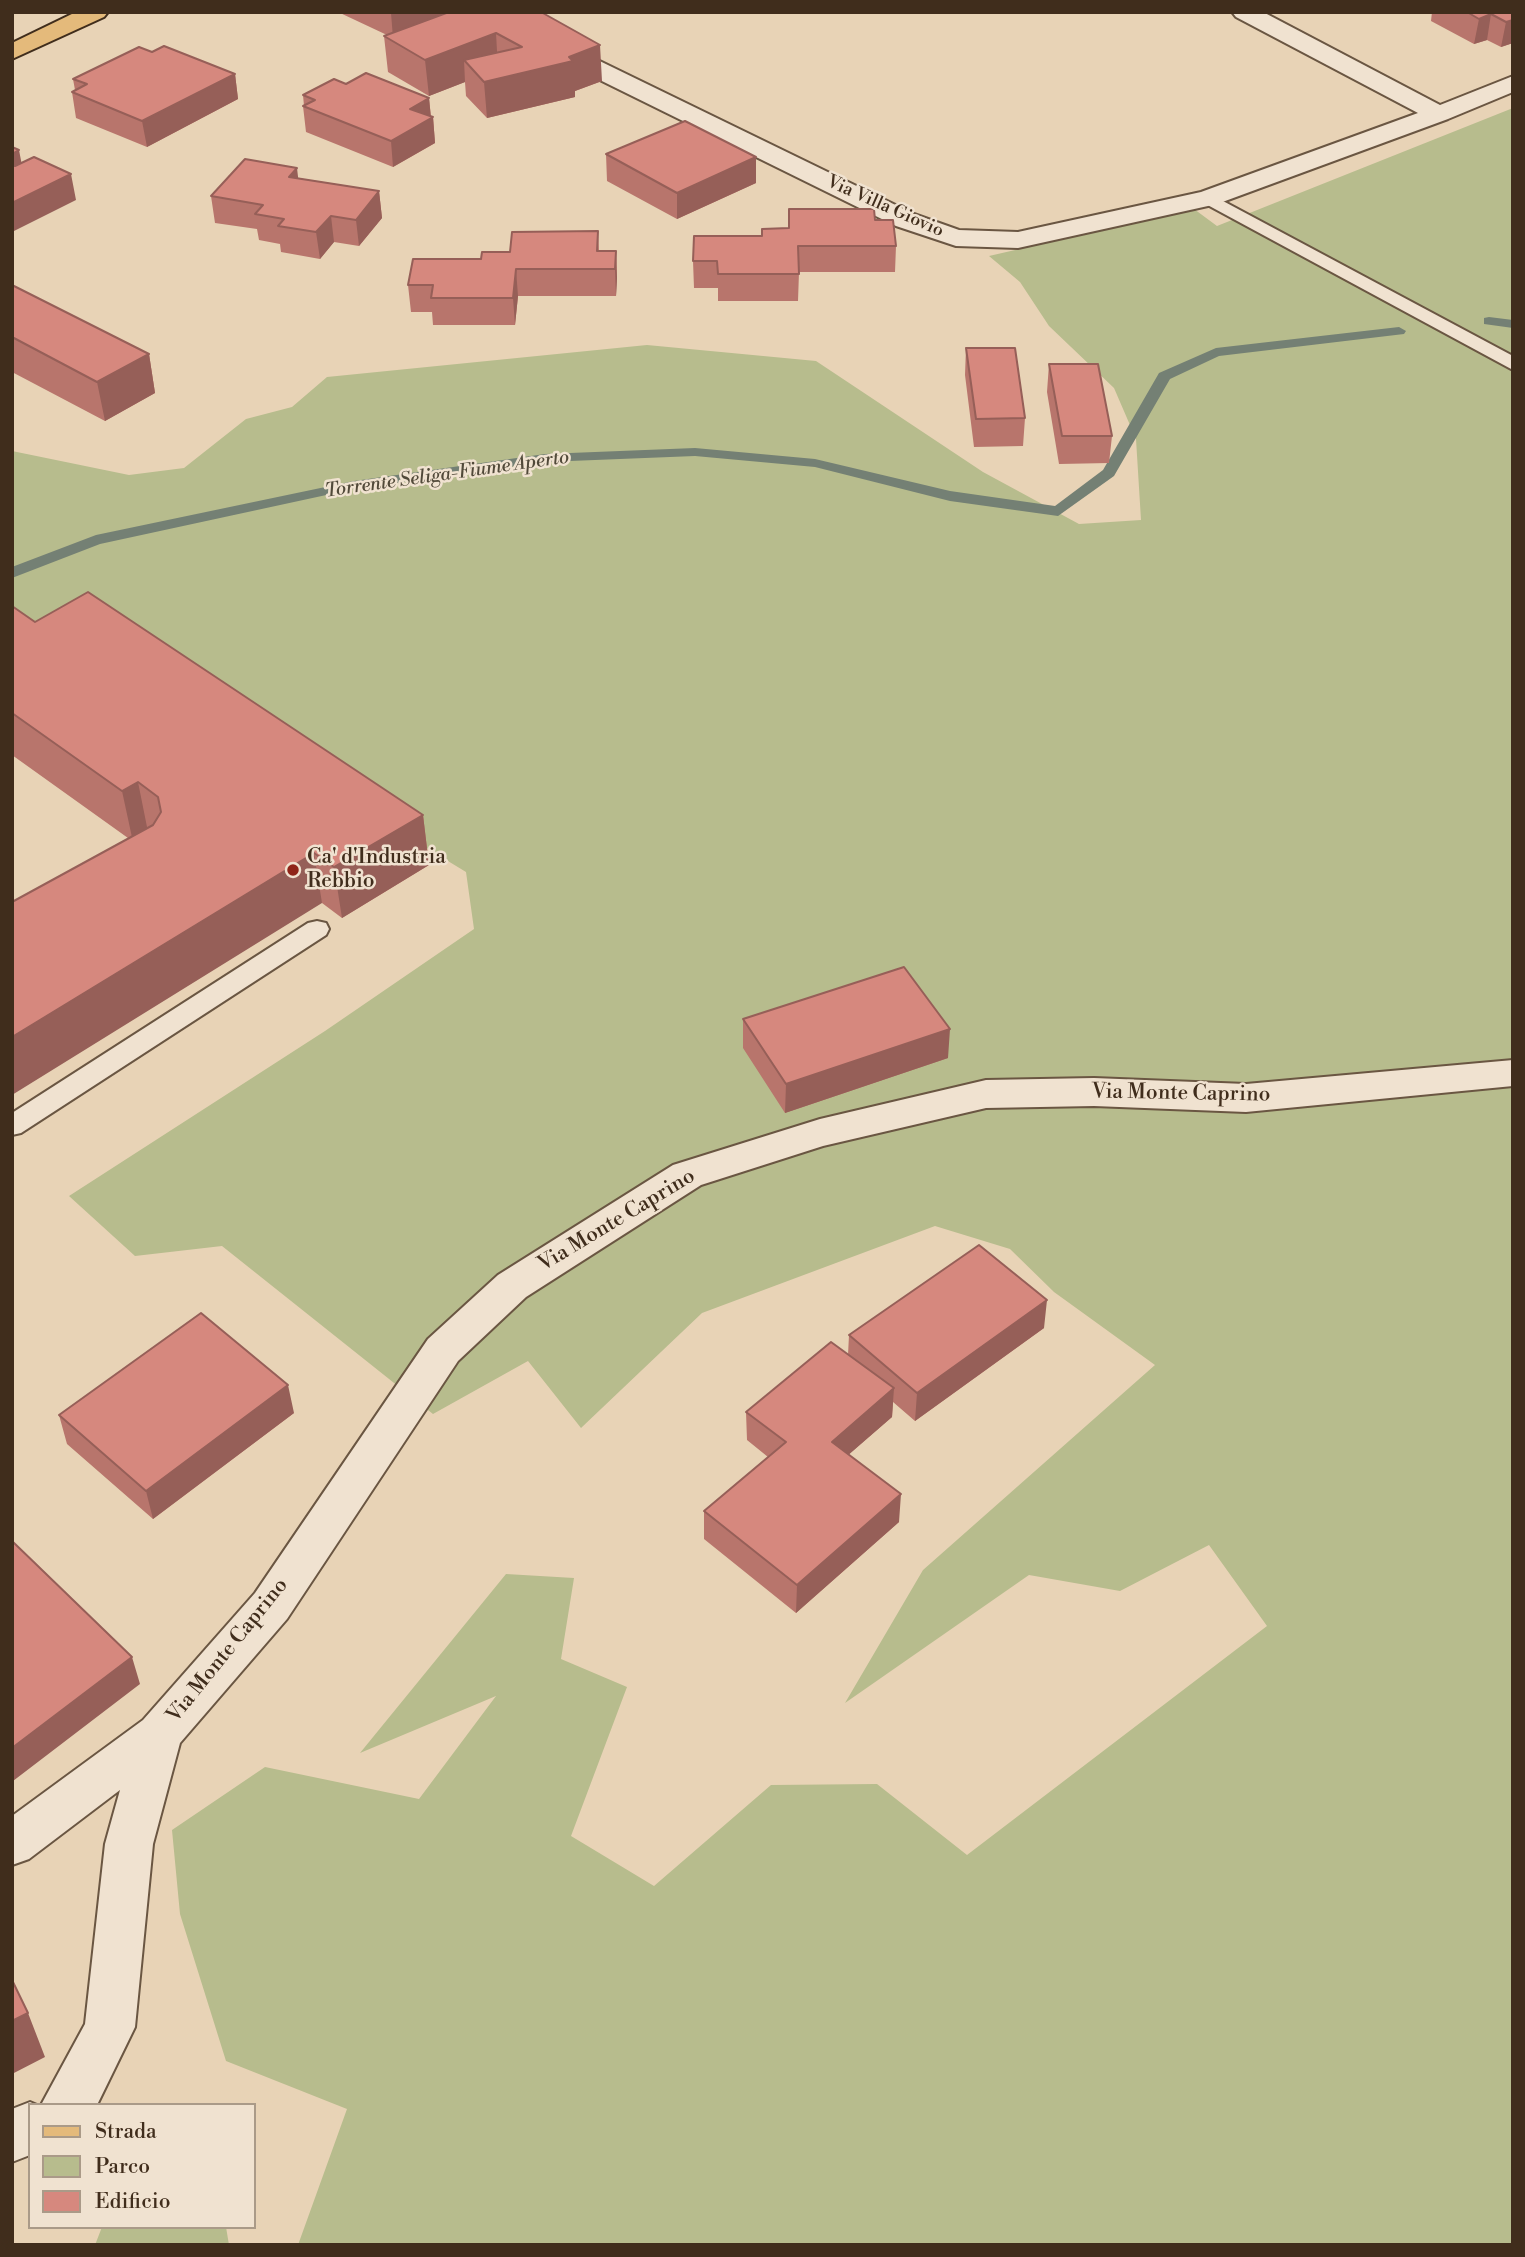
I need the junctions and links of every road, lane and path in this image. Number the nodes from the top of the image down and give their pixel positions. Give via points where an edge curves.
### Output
1 (96, 12) edge
2 (480, 12) edge
3 (1244, 12) edge
4 (12, 52) edge
5 (1513, 83) edge
6 (1439, 114) junction
7 (1208, 198) junction
8 (1513, 364) edge
9 (317, 929) dead end
10 (1513, 1073) edge
11 (12, 1126) edge
12 (159, 1734) junction
13 (12, 1844) edge
14 (71, 2103) edge
15 (28, 2128) edge
16 (12, 2137) edge

1 - 4 main road
2 - 7 street, Via Villa Giovio via 905,220 956,238 1018,240
3 - 6 street
5 - 6 street, Via Villa Giovio
6 - 7 street, Via Villa Giovio
7 - 8 lane
9 - 11 lane
10 - 12 street, Via Monte Caprino via 1246,1097 986,1094 820,1133 687,1175 512,1286 443,1350 271,1606
12 - 13 street, Via Monte Caprino
12 - 14 street via 129,1844 110,2027
15 - 16 street

